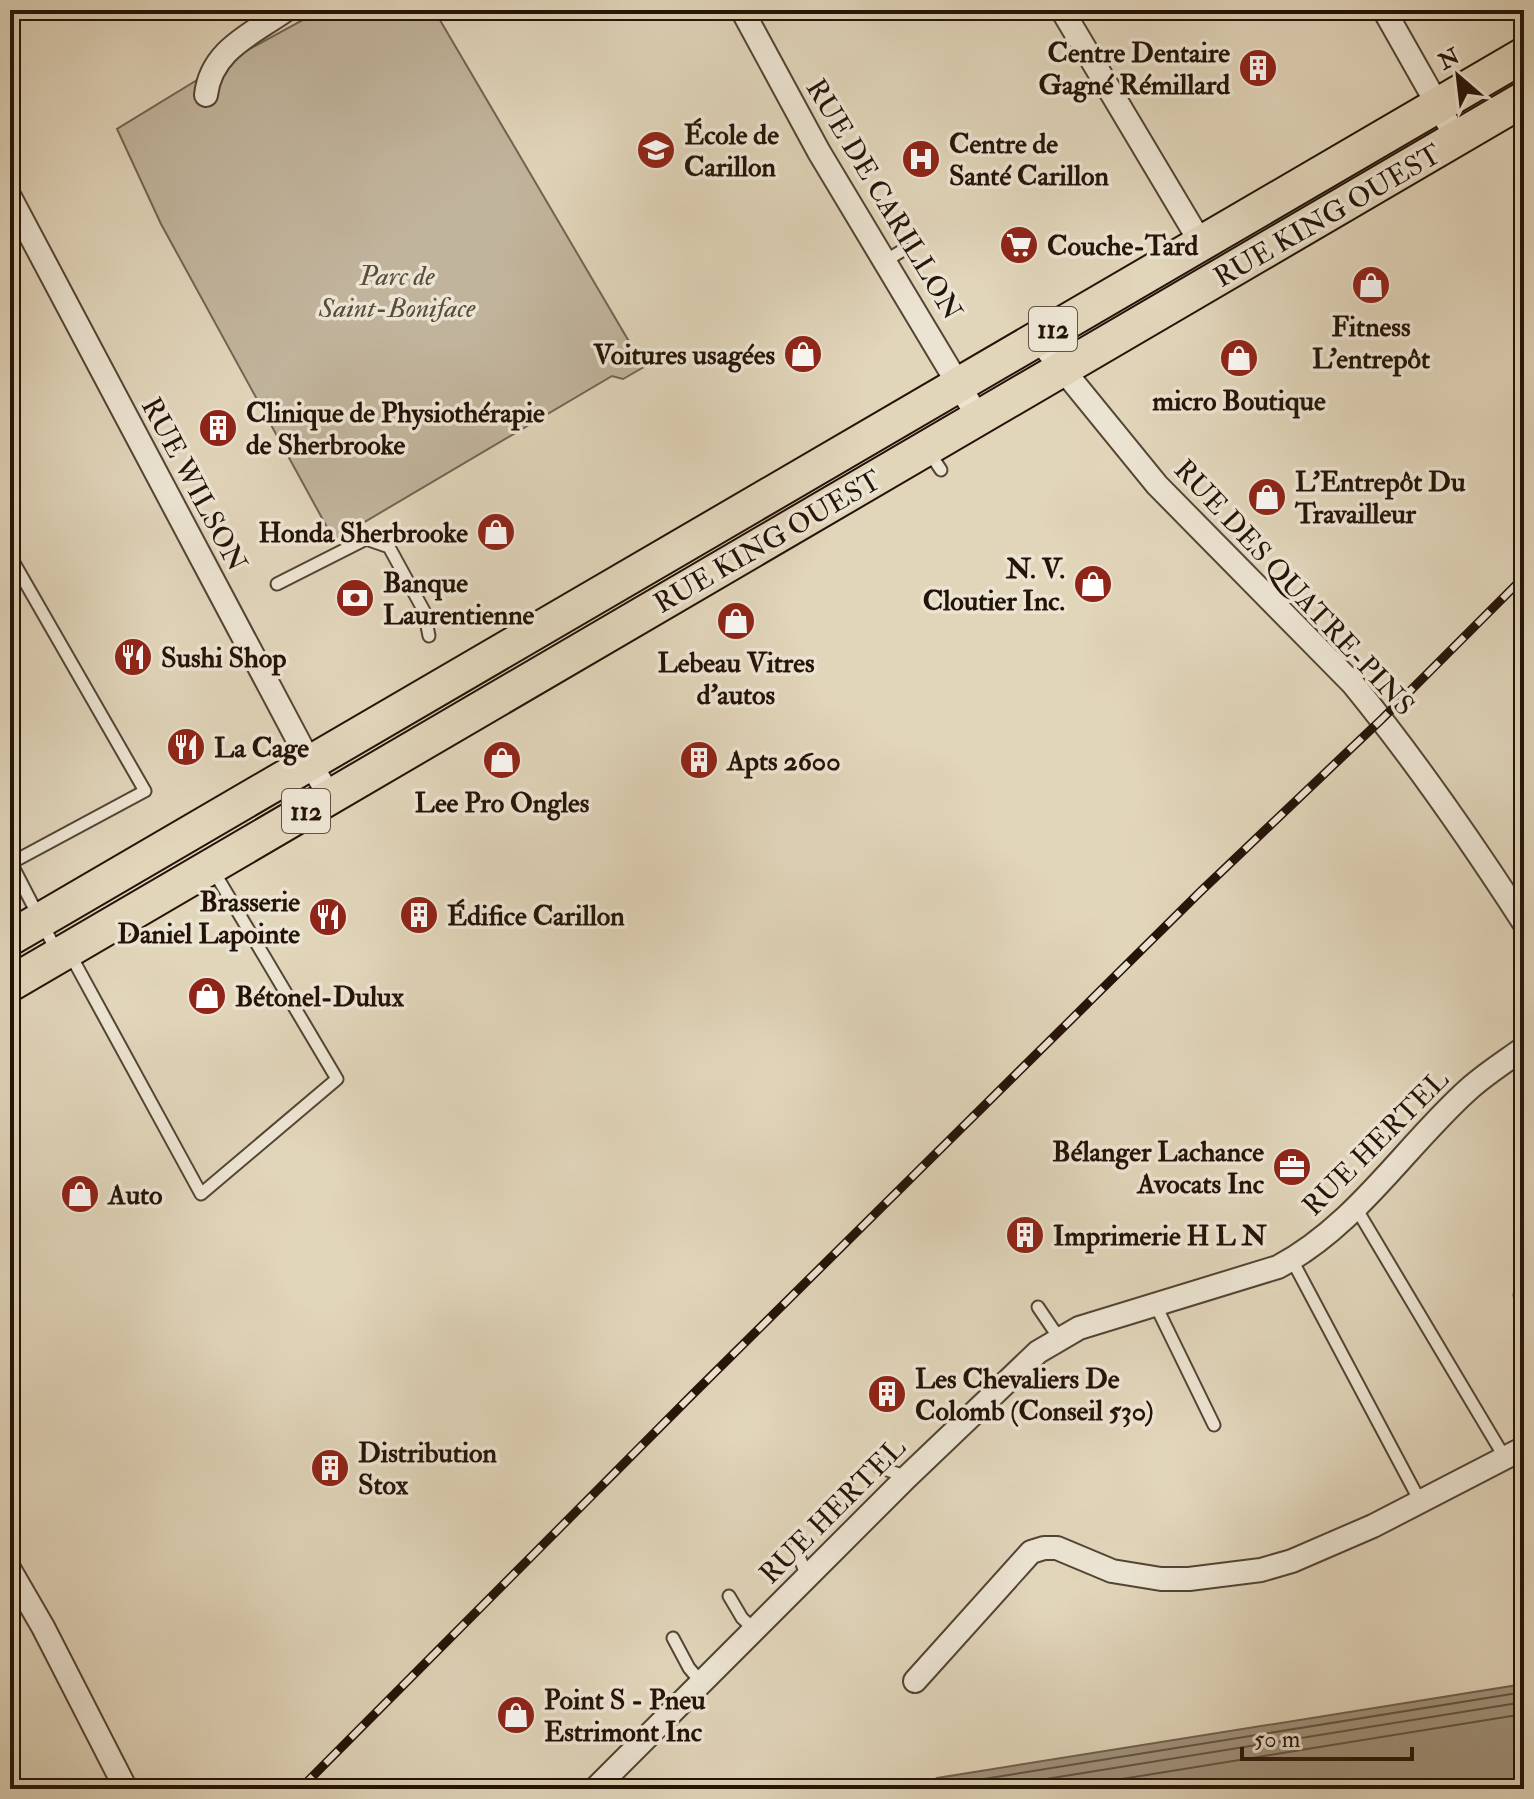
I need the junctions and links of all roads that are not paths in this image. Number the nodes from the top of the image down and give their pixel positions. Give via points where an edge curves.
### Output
1 (286, 10) edge
2 (742, 10) edge
3 (1062, 10) edge
4 (1384, 10) edge
5 (1524, 55) edge
6 (206, 95) dead end
7 (1524, 99) edge
8 (1438, 105) junction
9 (1457, 139) junction
10 (10, 197) edge
11 (1201, 243) junction
12 (905, 249) dead end
13 (885, 261) junction
14 (1038, 339) junction
15 (1062, 368) junction
16 (960, 384) junction
17 (978, 417) junction
18 (10, 556) edge
19 (277, 584) dead end
20 (592, 621) junction
21 (429, 636) dead end
22 (310, 763) junction
23 (330, 797) junction
24 (10, 862) edge
25 (211, 866) junction
26 (40, 920) junction
27 (1524, 923) edge
28 (10, 938) edge
29 (64, 953) junction
30 (10, 984) edge
31 (1524, 1048) edge
32 (1356, 1208) junction
33 (1292, 1260) junction
34 (1155, 1304) junction
35 (1038, 1307) dead end
36 (1059, 1338) junction
37 (1214, 1425) dead end
38 (1515, 1453) edge
39 (879, 1467) dead end
40 (907, 1477) junction
41 (1421, 1503) junction
42 (796, 1548) dead end
43 (10, 1570) edge
44 (808, 1577) junction
45 (729, 1596) dead end
46 (754, 1629) junction
47 (673, 1638) dead end
48 (915, 1681) dead end
49 (701, 1682) junction
50 (126, 1789) edge
51 (595, 1789) edge

1 - 6 street via 229,49 208,77
2 - 13 street, RUE DE CARILLON
3 - 11 street
4 - 8 street
5 - 8 main road, RUE KING OUEST / 112
7 - 9 main road, RUE KING OUEST / 112
8 - 9 street
8 - 11 main road, RUE KING OUEST / 112
9 - 15 main road, RUE KING OUEST / 112
10 - 22 street, RUE WILSON
11 - 14 main road, RUE KING OUEST / 112
12 - 13 lane
13 - 16 street, RUE DE CARILLON
14 - 15 street, RUE DES QUATRE-PINS
14 - 16 main road, RUE KING OUEST / 112
15 - 17 main road, RUE KING OUEST / 112
15 - 27 street, RUE DES QUATRE-PINS via 1157,485 1353,684 1470,840
16 - 17 street, RUE DE CARILLON
16 - 20 main road, RUE KING OUEST / 112
17 - 20 main road, RUE KING OUEST / 112 via 934,459
18 - 24 lane via 145,791
19 - 21 lane via 366,539 378,543 389,547 424,611
20 - 22 main road, RUE KING OUEST / 112
20 - 23 main road, RUE KING OUEST / 112
22 - 23 street, RUE WILSON
22 - 26 main road, RUE KING OUEST / 112
23 - 25 main road, RUE KING OUEST / 112
24 - 26 lane
25 - 29 main road, RUE KING OUEST / 112
25 - 29 lane via 337,1079 201,1194
26 - 28 main road, RUE KING OUEST / 112
26 - 29 lane
29 - 30 main road, RUE KING OUEST / 112
31 - 32 street, RUE HERTEL via 1469,1089
32 - 33 street, RUE HERTEL
32 - 38 lane
33 - 34 street, RUE HERTEL
33 - 41 lane
34 - 36 street, RUE HERTEL
34 - 37 lane
35 - 36 lane
36 - 40 street, RUE HERTEL via 1019,1368
38 - 41 street
39 - 40 lane
40 - 44 street, RUE HERTEL
41 - 48 street via 1261,1570 1161,1579 1112,1571 1057,1548 1031,1552
42 - 44 lane
43 - 50 street
44 - 46 street, RUE HERTEL
45 - 46 lane
46 - 49 street, RUE HERTEL
47 - 49 lane
49 - 51 street, RUE HERTEL

